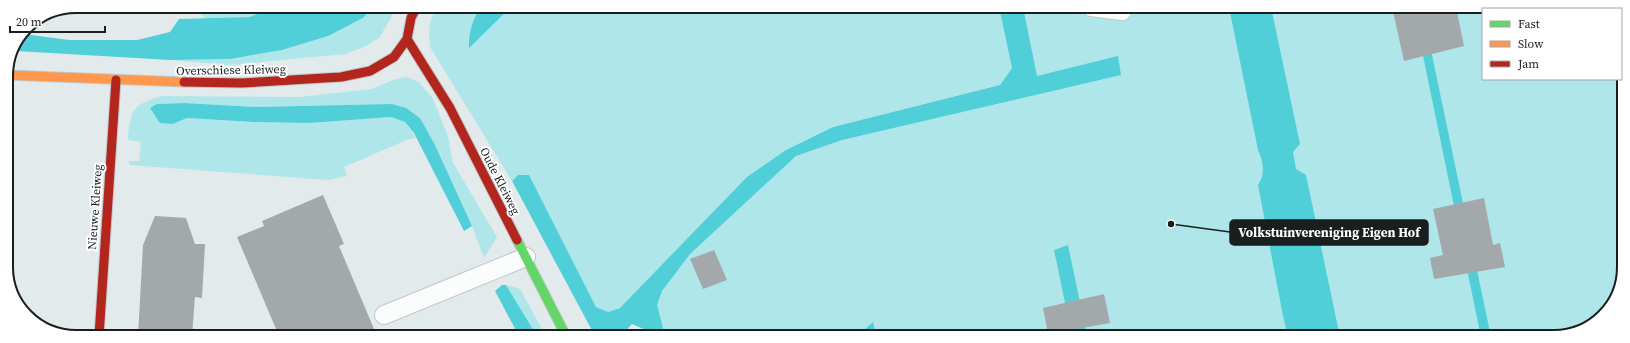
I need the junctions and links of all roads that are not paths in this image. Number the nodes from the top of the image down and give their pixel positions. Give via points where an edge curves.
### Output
1 (414, 13) edge
2 (407, 39) junction
3 (13, 75) edge
4 (116, 80) junction
5 (526, 257) junction
6 (384, 315) dead end
7 (99, 330) edge
8 (563, 330) edge

1 - 2 street, Overschiese Kleiweg
2 - 4 street, Overschiese Kleiweg via 394,57 370,71 341,77 242,83
2 - 5 street, Oude Kleiweg via 450,108
3 - 4 street, Overschiese Kleiweg
4 - 7 street, Nieuwe Kleiweg
5 - 6 lane
5 - 8 street, Oude Kleiweg

